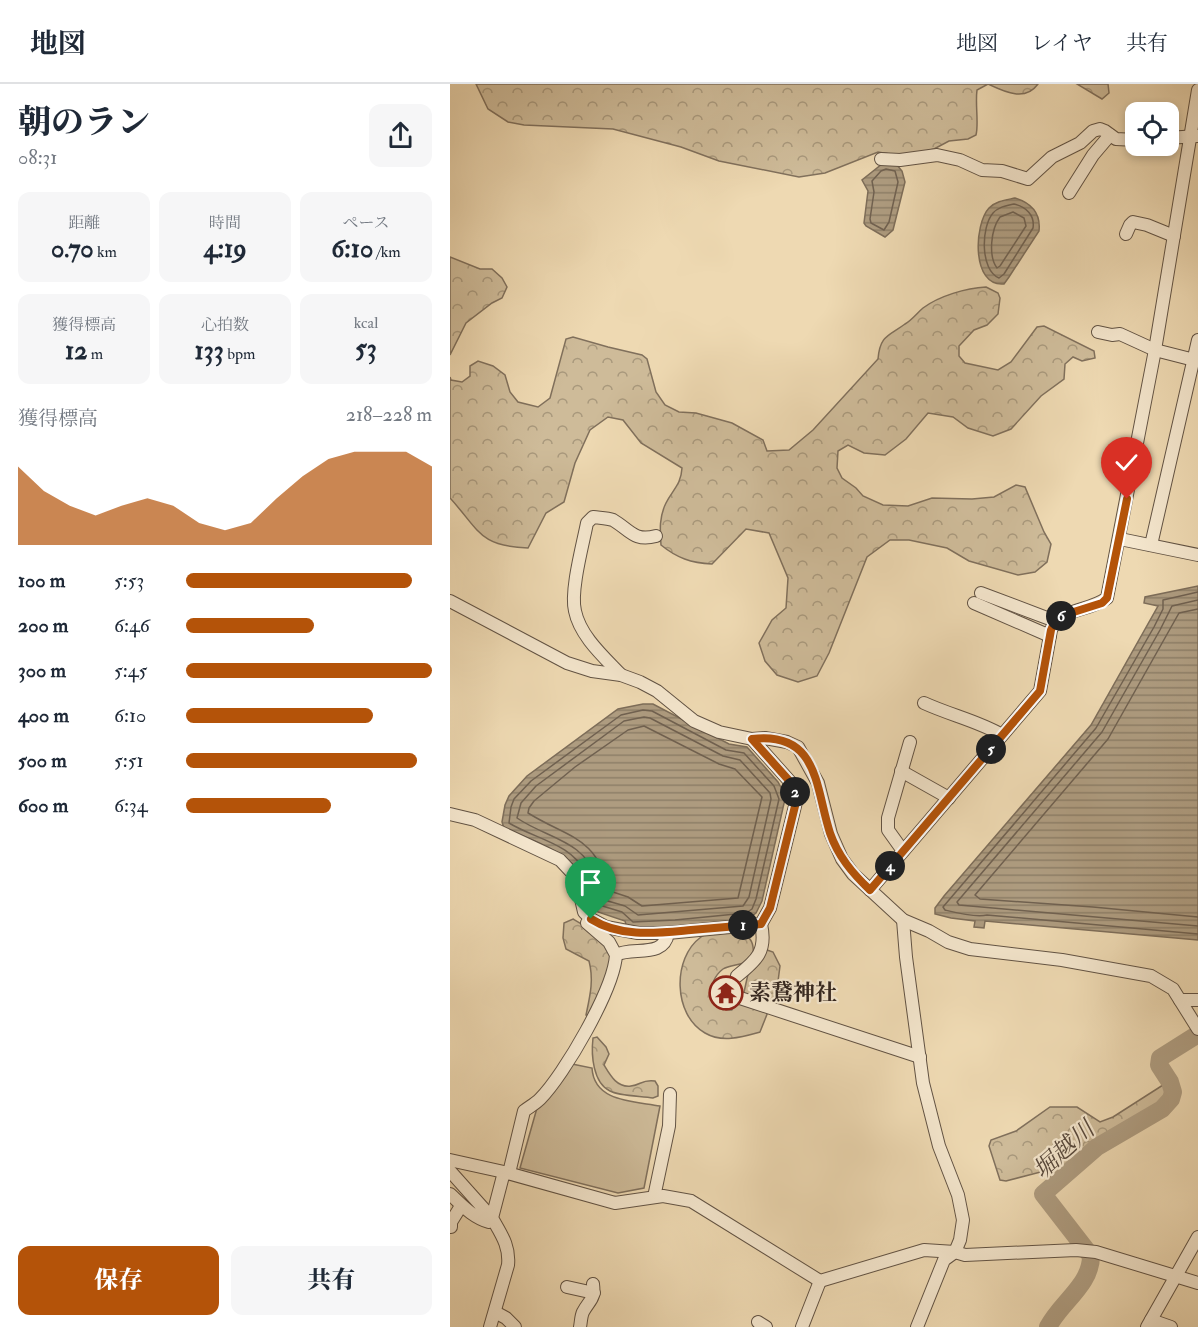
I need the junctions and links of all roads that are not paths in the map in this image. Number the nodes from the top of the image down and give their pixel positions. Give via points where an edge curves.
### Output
1 (1198, 90) edge
2 (1110, 135) junction
3 (1194, 136) edge
4 (1179, 137) edge
5 (1125, 139) edge
6 (881, 159) dead end
7 (1069, 193) dead end
8 (1126, 234) dead end
9 (1174, 236) junction
10 (1098, 332) dead end
11 (1198, 340) edge
12 (1155, 350) junction
13 (1196, 361) edge
14 (656, 536) dead end
15 (1120, 539) junction
16 (1151, 545) junction
17 (1198, 555) edge
18 (450, 601) edge
19 (1055, 621) junction
20 (1050, 636) junction
21 (621, 675) junction
22 (924, 703) dead end
23 (1002, 735) junction
24 (752, 739) junction
25 (910, 742) dead end
26 (901, 771) junction
27 (949, 798) junction
28 (450, 814) edge
29 (903, 851) junction
30 (870, 890) junction
31 (584, 912) junction
32 (903, 920) junction
33 (761, 924) junction
34 (668, 933) junction
35 (616, 956) junction
36 (737, 976) dead end
37 (740, 998) dead end
38 (1180, 1000) junction
39 (1198, 1000) edge
40 (1198, 1029) edge
41 (920, 1057) junction
42 (670, 1094) dead end
43 (450, 1160) edge
44 (450, 1171) edge
45 (506, 1173) junction
46 (450, 1194) edge
47 (654, 1197) junction
48 (461, 1206) junction
49 (492, 1218) junction
50 (451, 1227) edge
51 (1198, 1237) edge
52 (955, 1252) junction
53 (1176, 1276) junction
54 (819, 1281) junction
55 (1198, 1283) edge
56 (567, 1287) dead end
57 (495, 1312) junction
58 (1149, 1324) edge
59 (490, 1327) edge
60 (515, 1327) edge
61 (580, 1327) edge
62 (802, 1327) edge
63 (917, 1327) edge
64 (1171, 1327) edge

1 - 3 street
2 - 5 street
2 - 6 street via 1100,129 1094,131 1028,179 982,170 937,155
2 - 7 street
3 - 4 street
3 - 9 street
8 - 9 street via 1133,222
9 - 12 street
10 - 12 street via 1120,334
11 - 13 street
12 - 13 street
12 - 15 street
13 - 16 street
14 - 21 street via 638,538 610,519 593,517 587,523 574,609 593,645
15 - 16 street
15 - 19 street via 1107,598
16 - 17 street
18 - 21 street via 567,663
19 - 20 street
19 - 20 street via 977,598
20 - 23 street via 1040,691
21 - 24 street via 657,691 694,721 719,732
22 - 23 street
23 - 27 street
24 - 30 street via 765,738 798,747 818,783 842,859
24 - 33 street via 793,785 796,802 770,908
25 - 26 street
26 - 27 street
26 - 29 street via 888,830
27 - 29 street
28 - 31 street via 475,820 560,860 576,877
29 - 30 street
30 - 32 street
31 - 34 street via 597,923 619,931
31 - 35 street via 586,922 609,942
32 - 38 street via 970,949 1151,976 1173,989
32 - 41 street
33 - 34 street
33 - 36 street via 756,961
34 - 35 street via 659,947
35 - 45 street via 610,983 568,1061 539,1100 525,1111
37 - 41 street
38 - 39 street
38 - 40 street
41 - 52 street via 939,1146 963,1220
42 - 47 street via 669,1126
43 - 45 street
44 - 49 street
45 - 47 street via 615,1203
45 - 49 street
46 - 48 street
47 - 54 street via 691,1201
48 - 49 street via 481,1220 489,1222
48 - 50 street
49 - 57 street via 509,1254
51 - 53 street
52 - 53 street via 965,1256 1096,1252
52 - 54 street via 924,1250
52 - 63 street via 944,1260
53 - 55 street
53 - 58 street
54 - 62 street
56 - 61 street via 594,1288
57 - 59 street
57 - 60 street
58 - 64 street

